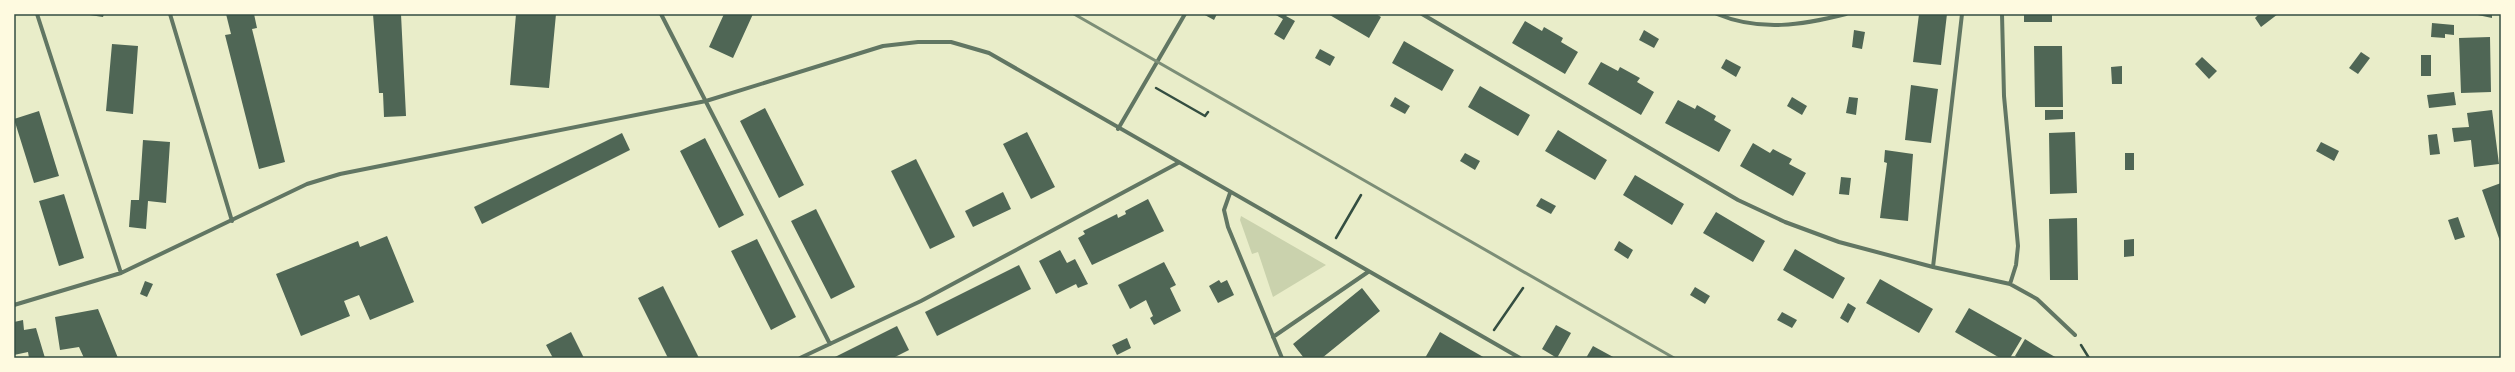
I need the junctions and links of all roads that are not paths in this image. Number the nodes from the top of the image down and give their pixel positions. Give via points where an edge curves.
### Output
1 (37, 14) edge
2 (170, 14) edge
3 (661, 14) edge
4 (1185, 14) edge
5 (1422, 14) edge
6 (1717, 14) edge
7 (1846, 14) edge
8 (1962, 14) edge
9 (2002, 14) edge
10 (706, 101) junction
11 (1118, 129) junction
12 (1178, 162) junction
13 (1230, 192) junction
14 (232, 221) junction
15 (1933, 267) junction
16 (1368, 272) junction
17 (121, 273) junction
18 (2010, 284) junction
19 (14, 305) edge
20 (2074, 335) dead end
21 (1273, 337) junction
22 (830, 344) junction
23 (800, 358) edge
24 (1282, 358) edge
25 (1520, 358) edge

1 - 17 street
2 - 14 street
3 - 10 street
4 - 11 street
5 - 15 street via 1738,200 1785,222 1839,242
6 - 7 street via 1747,24 1776,26 1811,23
8 - 15 street
9 - 18 street via 2005,111 2018,246
10 - 11 street via 883,46 951,42 990,53
10 - 14 street via 340,174 307,184
10 - 22 street
11 - 12 street
12 - 13 street
12 - 22 street via 921,301
13 - 16 street
13 - 21 street via 1224,210 1228,227
14 - 17 street
15 - 18 street
16 - 21 street
16 - 25 street
17 - 19 street
18 - 20 street via 2037,299
21 - 24 street
22 - 23 street

